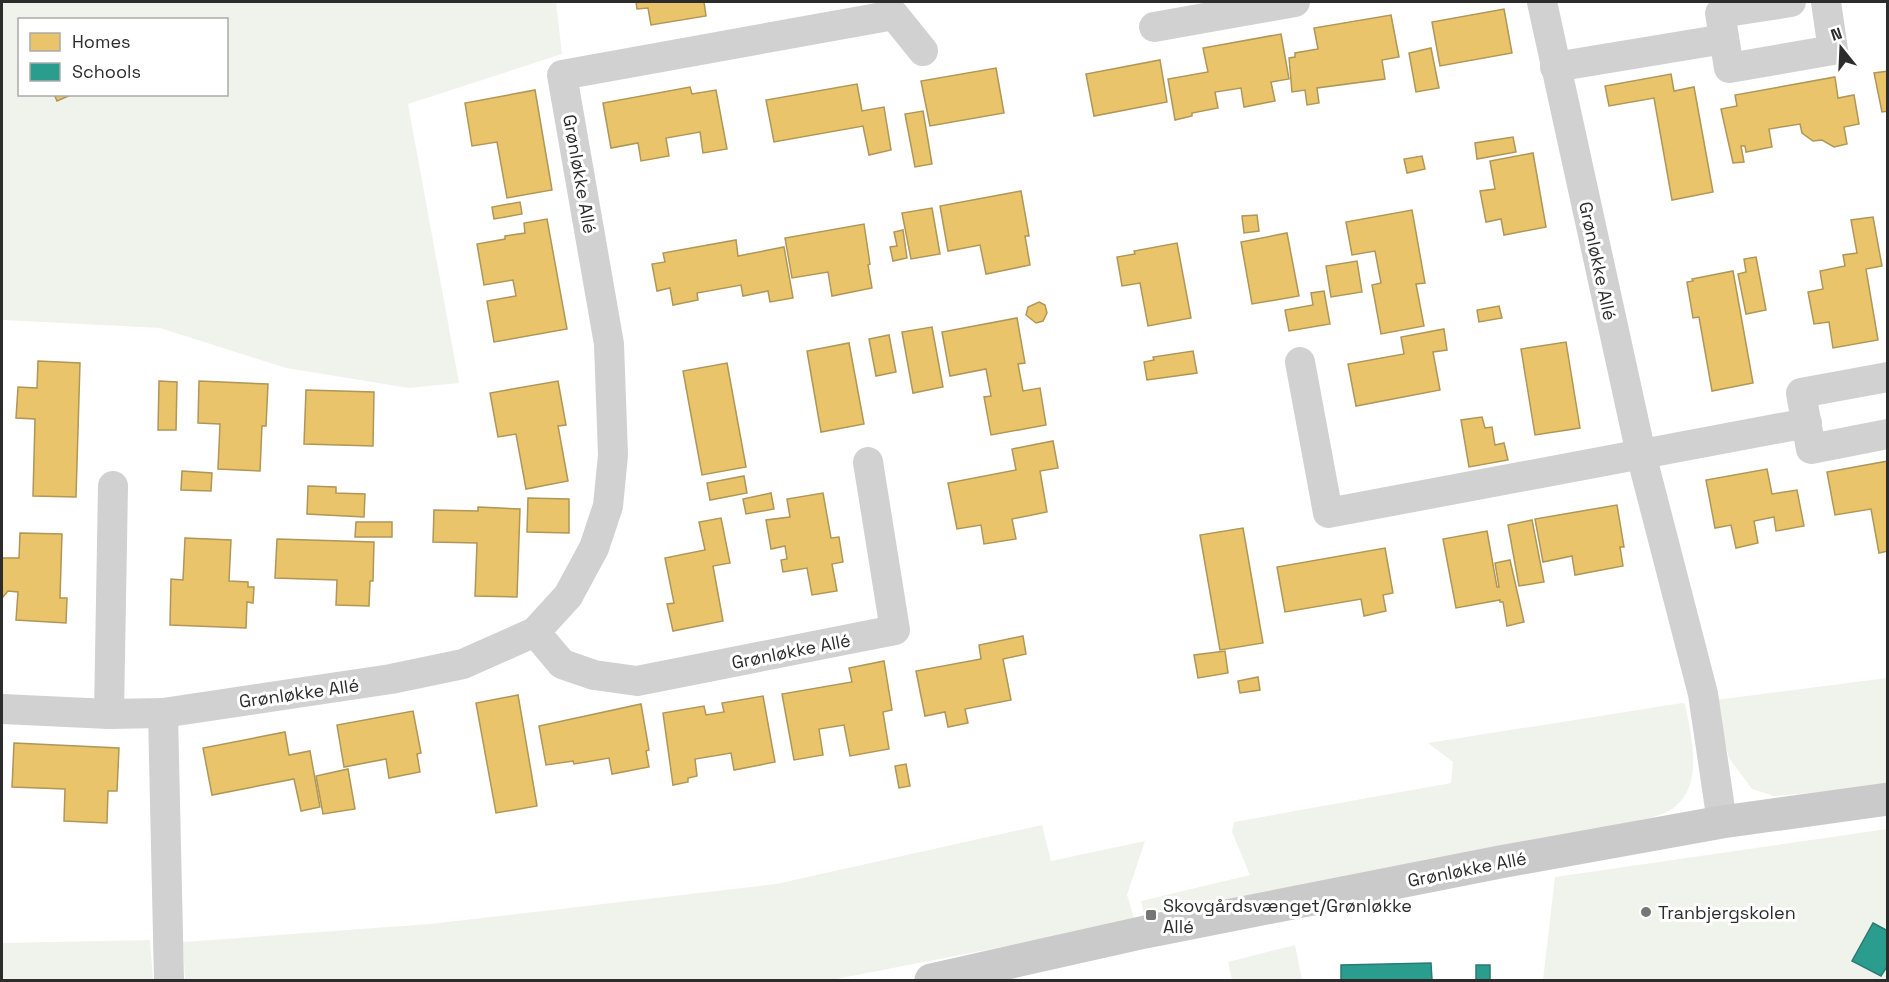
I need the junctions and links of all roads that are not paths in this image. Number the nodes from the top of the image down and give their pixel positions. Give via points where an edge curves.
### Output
1 (1295, 2) edge
2 (1542, 2) edge
3 (1791, 2) edge
4 (1826, 2) edge
5 (1233, 7) edge
6 (1154, 27) dead end
7 (1724, 39) junction
8 (923, 51) dead end
9 (1555, 68) junction
10 (1300, 362) dead end
11 (1887, 377) edge
12 (1806, 423) junction
13 (1887, 434) edge
14 (1641, 454) junction
15 (868, 462) dead end
16 (112, 486) dead end
17 (535, 632) junction
18 (2, 709) edge
19 (163, 713) junction
20 (109, 714) junction
21 (1887, 799) edge
22 (1722, 822) junction
23 (169, 981) edge
24 (931, 981) edge

1 - 5 street
2 - 9 street, Grønløkke Allé
3 - 7 street via 1720,13
4 - 7 street via 1833,50 1729,68
5 - 6 street
7 - 9 street
8 - 17 street, Grønløkke Allé via 894,15 562,75 609,344 612,455 608,506 594,548 568,596
9 - 14 street, Grønløkke Allé
10 - 14 street via 1328,513
11 - 12 street via 1801,393
12 - 13 street via 1811,449
12 - 14 street
14 - 22 street, Grønløkke Allé via 1703,694
15 - 17 street, Grønløkke Allé via 895,630 637,681 594,675 562,664
16 - 20 street
17 - 19 street, Grønløkke Allé via 463,664 391,679
18 - 20 street, Grønløkke Allé
19 - 20 street, Grønløkke Allé
19 - 23 street
21 - 22 street, Grønløkke Allé
22 - 24 street, Grønløkke Allé via 1154,930

